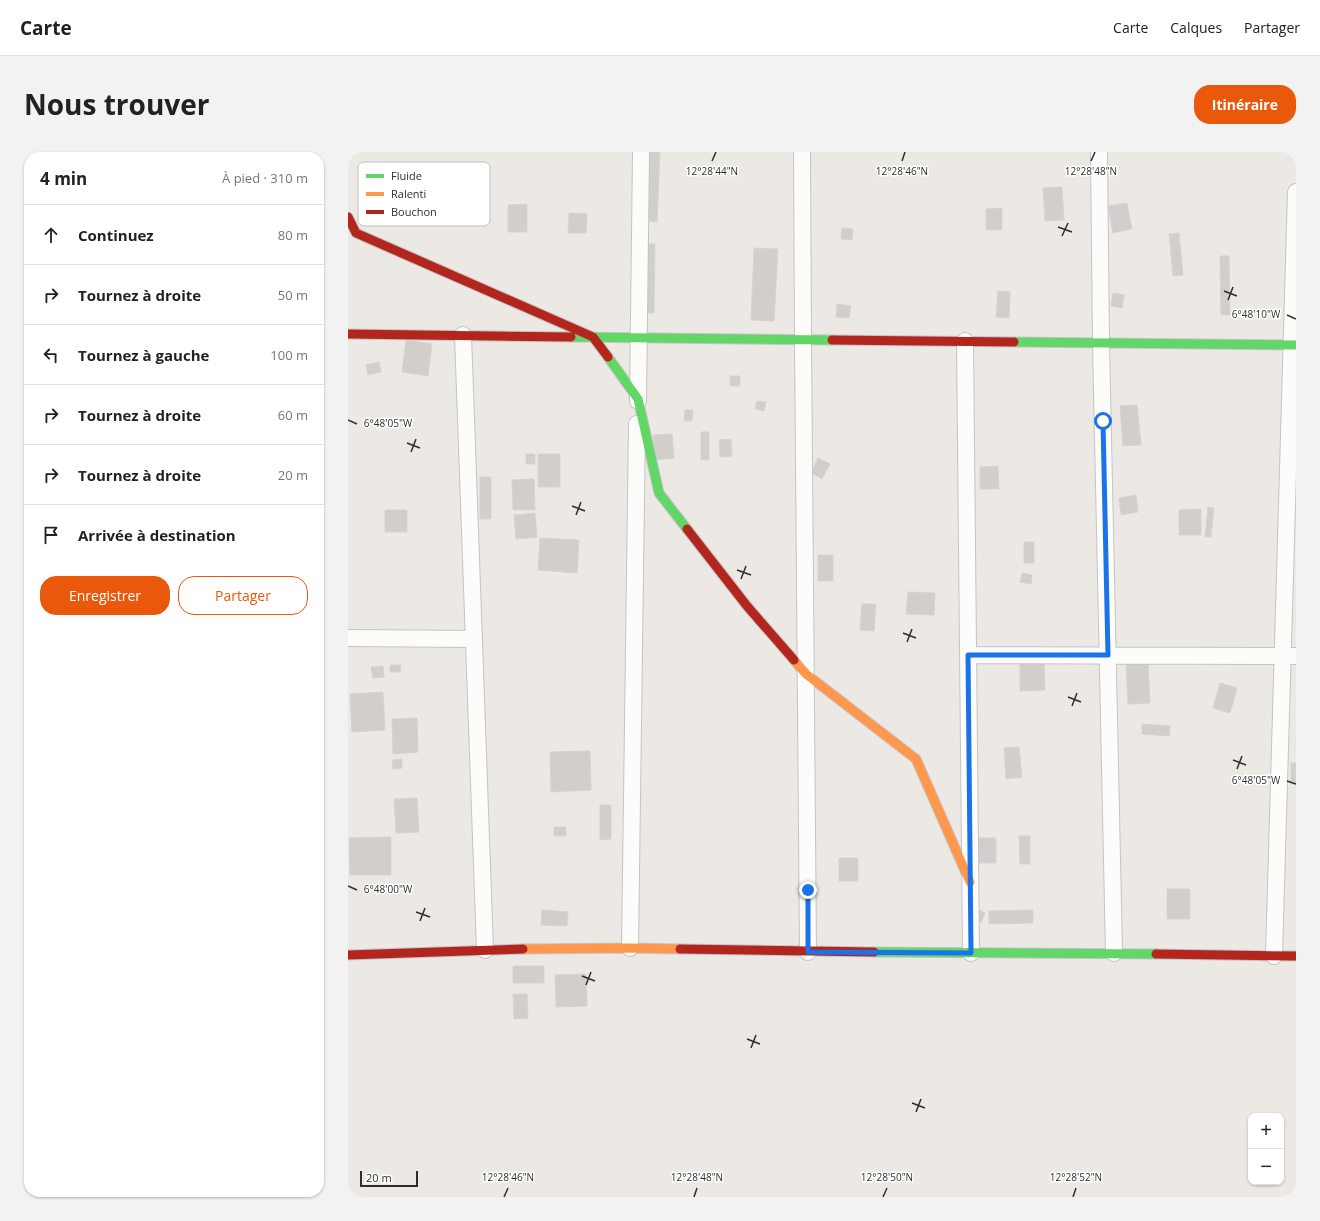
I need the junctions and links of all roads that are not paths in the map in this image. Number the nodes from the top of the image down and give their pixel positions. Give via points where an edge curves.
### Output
1 (641, 152) edge
2 (802, 152) edge
3 (1099, 152) edge
4 (1296, 192) edge
5 (348, 216) edge
6 (348, 334) edge
7 (463, 335) junction
8 (593, 337) junction
9 (639, 337) junction
10 (803, 339) junction
11 (965, 341) junction
12 (1101, 343) junction
13 (1293, 345) edge
14 (638, 399) junction
15 (348, 638) edge
16 (474, 639) junction
17 (968, 655) junction
18 (1108, 655) junction
19 (1290, 656) edge
20 (806, 674) junction
21 (970, 882) junction
22 (630, 948) junction
23 (485, 950) junction
24 (808, 952) junction
25 (971, 953) junction
26 (1114, 953) junction
27 (348, 955) edge
28 (1274, 956) junction
29 (1296, 956) edge

1 - 9 street
2 - 10 street
3 - 12 street
4 - 13 street
5 - 8 street via 356,233
6 - 7 street
7 - 8 street
7 - 16 street
8 - 9 street
8 - 14 street
9 - 10 street
9 - 14 street
10 - 11 street
10 - 20 street
11 - 12 street
11 - 17 street
12 - 13 street
12 - 18 street
13 - 19 street
14 - 20 street via 658,493 747,606
14 - 22 street
15 - 16 street
16 - 23 street
17 - 18 street
17 - 21 street
18 - 19 street
18 - 26 street
19 - 28 street
20 - 21 street via 916,759
20 - 24 street
21 - 25 street
22 - 23 street
22 - 24 street
23 - 27 street
24 - 25 street
25 - 26 street
26 - 28 street
28 - 29 street

